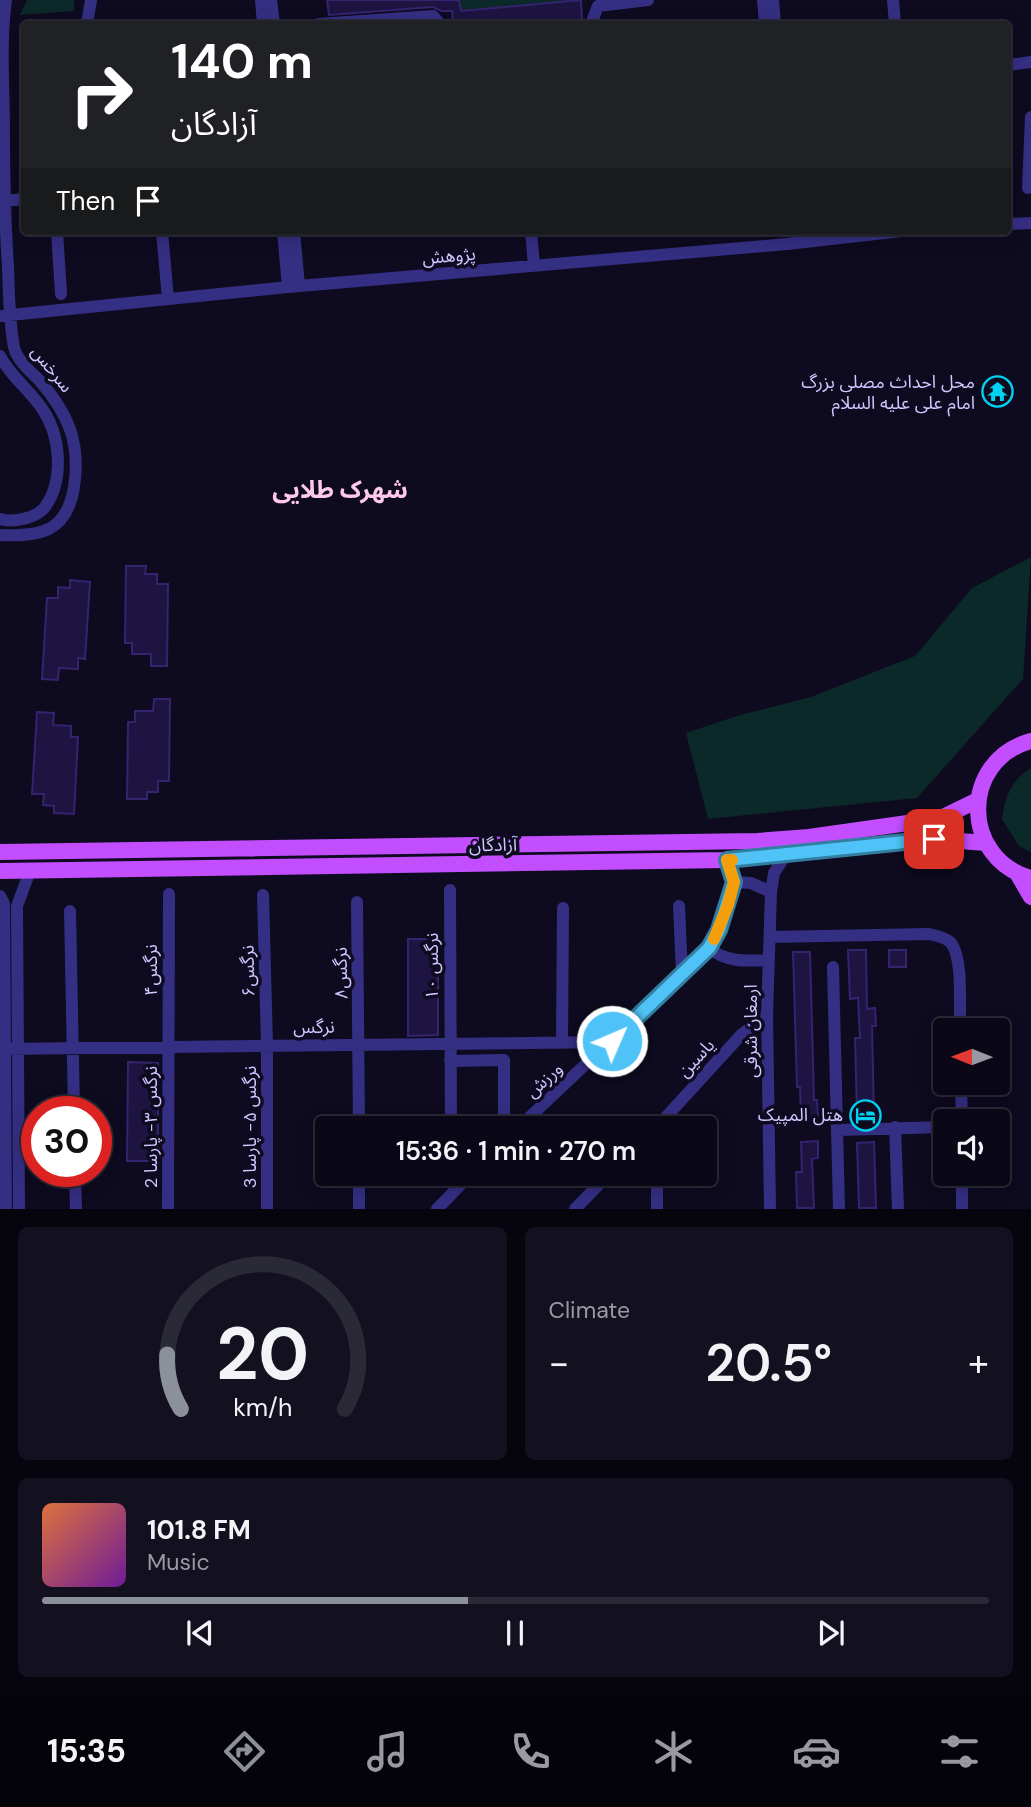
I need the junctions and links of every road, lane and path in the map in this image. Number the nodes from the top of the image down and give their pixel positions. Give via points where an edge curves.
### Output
1 (6, 0) edge
2 (90, 0) edge
3 (261, 0) edge
4 (271, 0) edge
5 (648, 0) edge
6 (763, 0) edge
7 (773, 0) edge
8 (893, 0) edge
9 (87, 21) edge
10 (263, 21) edge
11 (274, 21) edge
12 (362, 21) edge
13 (437, 21) edge
14 (592, 21) edge
15 (765, 21) edge
16 (775, 21) edge
17 (895, 21) edge
18 (1031, 62) edge
19 (1011, 65) edge
20 (1031, 117) edge
21 (1028, 188) dead end
22 (21, 199) edge
23 (4, 201) junction
24 (1031, 223) edge
25 (1011, 224) edge
26 (57, 235) edge
27 (162, 235) edge
28 (284, 235) edge
29 (294, 235) edge
30 (531, 235) edge
31 (828, 235) edge
32 (791, 237) edge
33 (534, 266) junction
34 (294, 287) junction
35 (61, 294) dead end
36 (168, 299) junction
37 (5, 316) edge
38 (0, 356) edge
39 (0, 519) edge
40 (0, 536) edge
41 (1031, 726) edge
42 (1028, 742) edge
43 (978, 800) junction
44 (986, 843) junction
45 (204, 849) junction
46 (0, 852) edge
47 (785, 856) junction
48 (727, 860) junction
49 (204, 869) junction
50 (0, 871) edge
51 (30, 871) junction
52 (1024, 876) edge
53 (734, 882) junction
54 (450, 890) dead end
55 (771, 892) junction
56 (169, 894) dead end
57 (263, 895) dead end
58 (0, 896) edge
59 (1031, 897) edge
60 (357, 902) dead end
61 (679, 906) dead end
62 (563, 908) dead end
63 (71, 911) dead end
64 (770, 937) junction
65 (709, 948) junction
66 (769, 960) junction
67 (833, 967) dead end
68 (682, 973) junction
69 (767, 1015) junction
70 (960, 1018) edge
71 (612, 1041) junction
72 (562, 1042) junction
73 (450, 1043) junction
74 (359, 1044) junction
75 (267, 1045) junction
76 (168, 1046) junction
77 (73, 1047) junction
78 (7, 1048) edge
79 (450, 1061) junction
80 (74, 1096) edge
81 (359, 1116) edge
82 (451, 1116) edge
83 (510, 1116) edge
84 (524, 1116) edge
85 (667, 1116) edge
86 (895, 1127) junction
87 (933, 1127) edge
88 (838, 1130) junction
89 (359, 1186) edge
90 (459, 1186) edge
91 (597, 1186) edge
92 (657, 1186) edge
93 (962, 1186) edge
94 (75, 1187) edge
95 (6, 1209) edge
96 (19, 1209) edge
97 (76, 1209) edge
98 (168, 1209) edge
99 (267, 1209) edge
100 (359, 1209) edge
101 (437, 1209) edge
102 (575, 1209) edge
103 (657, 1209) edge
104 (770, 1209) edge
105 (839, 1209) edge
106 (898, 1209) edge
107 (962, 1209) edge

1 - 23 street, سرخس
2 - 9 street
3 - 10 street
4 - 11 street
5 - 14 street via 598,6
6 - 15 street
7 - 16 street
8 - 17 street
12 - 13 street via 433,16
18 - 19 street
20 - 21 street
22 - 23 street
23 - 37 street, سرخس
24 - 25 street
26 - 35 street
27 - 36 street
28 - 34 street
29 - 34 street
30 - 33 street
31 - 32 street, پژوهش
32 - 33 street, پژوهش
33 - 34 street, پژوهش
34 - 36 street, پژوهش
36 - 37 street, پژوهش
37 - 40 street, سرخس via 15,350 57,402 72,429 76,461 65,517 47,531
38 - 39 street, سرخس via 8,372 44,411 58,456 57,480 41,513
41 - 42 main road
42 - 43 main road via 997,760 984,778
43 - 44 main road
43 - 45 main road, آزادگان via 929,820 757,841
44 - 47 main road, آزادگان via 934,839
44 - 52 main road via 999,860
45 - 46 main road, آزادگان
45 - 49 main road
47 - 48 main road, آزادگان
47 - 55 street, ارمغان شرقی via 774,873
48 - 49 main road, آزادگان
48 - 53 street
49 - 51 main road, آزادگان
50 - 51 main road, آزادگان
51 - 78 street via 17,906
52 - 59 main road
53 - 55 street
53 - 65 street, ورزش
54 - 73 street, نرگس ۱۰
55 - 64 street, ارمغان شرقی
56 - 76 street, نرگس۴
57 - 75 street, نرگس۶
58 - 78 street via 4,904
60 - 74 street, نرگس۸
61 - 68 street
62 - 72 street
63 - 77 street
64 - 66 street, ارمغان شرقی
64 - 70 street via 942,937 952,943 958,962
65 - 66 street via 737,961
65 - 68 street, ورزش
66 - 69 street, ارمغان شرقی
67 - 88 street
68 - 71 street, ورزش
69 - 85 street, یاسین via 741,1035
69 - 104 street, ارمغان شرقی
71 - 72 street, نرگس
71 - 84 street, ورزش
72 - 73 street, نرگس
73 - 74 street, نرگس
73 - 79 street, نرگس ۱۰
74 - 75 street, نرگس
74 - 81 street, نرگس۸
75 - 76 street, نرگس
75 - 99 street, نرگس ۵- پارسا 3
76 - 77 street, نرگس
76 - 98 street, نرگس ۳- پارسا 2
77 - 78 street, نرگس
77 - 80 street
78 - 95 street
78 - 96 street
79 - 82 street, نرگس ۱۰
79 - 83 street via 504,1059
86 - 87 street
86 - 88 street
86 - 106 street
88 - 105 street
89 - 100 street
90 - 101 street
91 - 102 street
92 - 103 street
93 - 107 street
94 - 97 street

